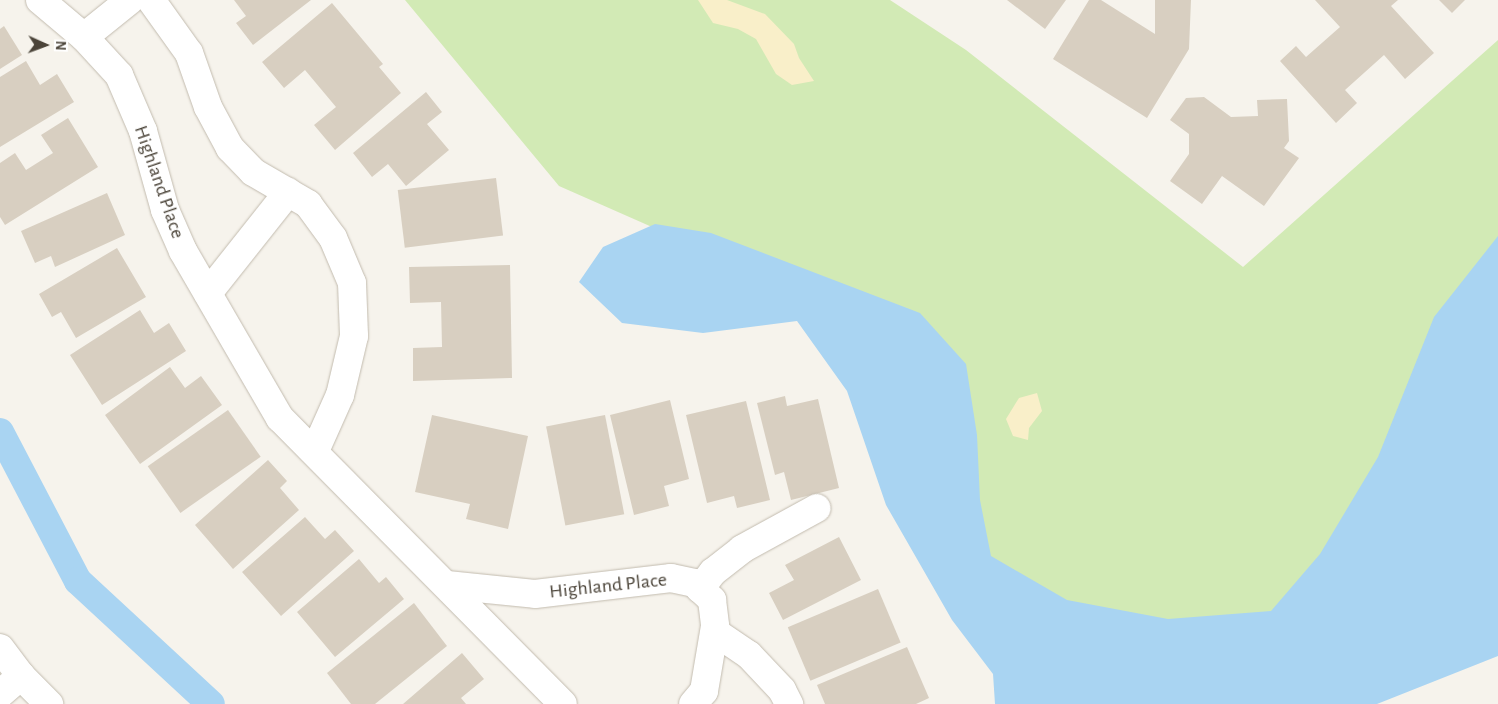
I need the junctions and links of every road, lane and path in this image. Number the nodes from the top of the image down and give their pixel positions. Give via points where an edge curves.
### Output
1 (40, 0) edge
2 (130, 0) edge
3 (151, 0) edge
4 (84, 36) junction
5 (288, 192) junction
6 (208, 293) junction
7 (315, 451) junction
8 (817, 508) dead end
9 (447, 585) junction
10 (700, 589) junction
11 (715, 632) junction
12 (0, 648) edge
13 (21, 676) junction
14 (0, 694) edge
15 (49, 704) edge
16 (563, 704) edge
17 (693, 704) edge
18 (789, 704) edge

1 - 4 street, Highland Place
2 - 4 street
3 - 5 street via 189,53 208,107 230,148 252,172
4 - 6 street, Highland Place via 119,75 143,131 165,210 183,251
5 - 6 street
5 - 7 street via 308,204 332,238 352,283 354,336 340,395
6 - 7 street, Highland Place via 280,418
7 - 9 street, Highland Place
8 - 10 street via 742,549 713,572
9 - 10 street, Highland Place via 535,594 671,578 694,583
9 - 16 street, Highland Place
10 - 11 street via 712,600
11 - 17 street via 704,691
11 - 18 street via 749,655 782,690
12 - 13 street
13 - 14 street
13 - 15 street

